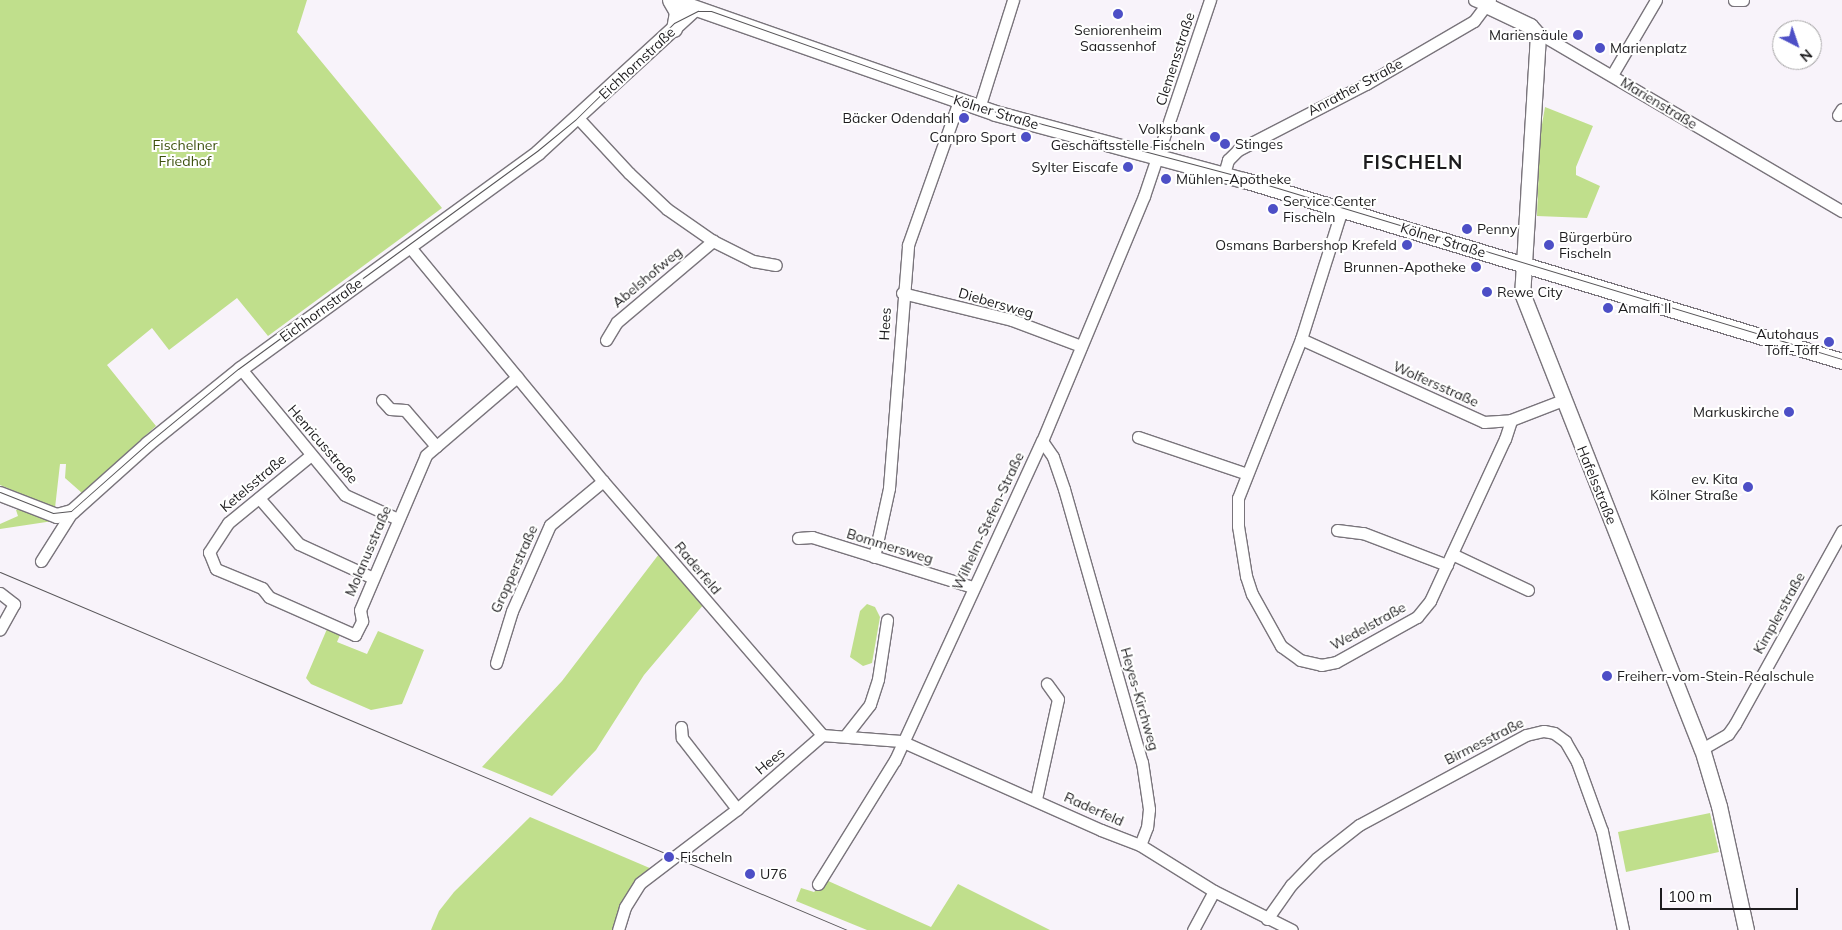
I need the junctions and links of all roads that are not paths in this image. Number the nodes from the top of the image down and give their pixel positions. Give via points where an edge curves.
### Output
1 (672, 0) edge
2 (1013, 0) edge
3 (1210, 0) edge
4 (1656, 0) edge
5 (1734, 0) edge
6 (1744, 0) edge
7 (1483, 2) edge
8 (695, 8) junction
9 (674, 29) junction
10 (1535, 31) junction
11 (1612, 75) junction
12 (958, 101) junction
13 (979, 108) junction
14 (578, 118) junction
15 (1159, 157) junction
16 (1224, 174) junction
17 (1342, 210) junction
18 (1842, 211) edge
19 (714, 241) junction
20 (409, 246) junction
21 (776, 265) dead end
22 (1523, 265) junction
23 (902, 293) junction
24 (1301, 339) junction
25 (606, 340) dead end
26 (1081, 346) junction
27 (1842, 361) edge
28 (241, 369) junction
29 (517, 377) junction
30 (382, 400) dead end
31 (1563, 400) junction
32 (1510, 420) junction
33 (1138, 437) dead end
34 (1042, 441) junction
35 (436, 446) junction
36 (311, 455) junction
37 (1247, 474) junction
38 (604, 481) junction
39 (0, 494) edge
40 (258, 498) junction
41 (72, 512) junction
42 (398, 519) junction
43 (1337, 530) dead end
44 (1842, 531) edge
45 (798, 538) dead end
46 (874, 557) junction
47 (1449, 559) junction
48 (41, 561) dead end
49 (372, 578) junction
50 (973, 587) junction
51 (1528, 590) dead end
52 (265, 592) joint
53 (0, 593) edge
54 (886, 620) dead end
55 (0, 629) edge
56 (496, 663) dead end
57 (1047, 684) dead end
58 (681, 727) dead end
59 (822, 735) junction
60 (846, 735) junction
61 (901, 741) junction
62 (1702, 750) junction
63 (1036, 799) junction
64 (737, 809) junction
65 (1140, 845) junction
66 (818, 884) dead end
67 (1214, 891) junction
68 (1267, 919) junction
69 (618, 930) edge
70 (1193, 930) edge
71 (1292, 930) edge
72 (1623, 930) edge
73 (1746, 930) edge

1 - 8 main road, Kölner Straße
1 - 9 main road via 678,12
2 - 13 street
3 - 15 street, Clemensstraße
4 - 11 street
5 - 6 street
7 - 10 main road, Marienstraße
7 - 16 street, Anrather Straße via 1474,21 1366,84 1238,150 1228,160
8 - 9 street, Eichhornstraße
8 - 12 main road, Kölner Straße
9 - 14 street, Eichhornstraße
10 - 11 street, Marienstraße
10 - 22 main road, Hafelsstraße via 1538,42
11 - 18 street, Marienstraße
12 - 13 main road, Kölner Straße
12 - 23 street, Hees via 908,245
13 - 15 main road, Kölner Straße
14 - 19 street via 648,192
14 - 20 street, Eichhornstraße via 523,165
15 - 16 main road, Kölner Straße
15 - 26 street, Wilhelm-Stefen-Straße
16 - 17 main road, Kölner Straße
17 - 22 main road, Kölner Straße
17 - 24 street, Wedelstraße
19 - 21 street via 753,261
19 - 25 street, Abelshofweg via 617,322
20 - 28 street, Eichhornstraße
20 - 29 street, Raderfeld
22 - 27 main road, Kölner Straße
22 - 31 main road, Hafelsstraße via 1521,285 1524,304
23 - 26 street, Diebersweg via 1012,320
23 - 46 street, Hees via 888,502
24 - 32 street, Wolfersstraße via 1472,418 1491,423
24 - 37 street, Wedelstraße
26 - 34 street, Wilhelm-Stefen-Straße
28 - 36 street, Henricusstraße
28 - 41 street, Eichhornstraße via 148,444
29 - 35 street, Molanusstraße
29 - 38 street, Raderfeld
30 - 35 street via 390,410 404,410
31 - 32 street, Wolfersstraße
31 - 62 main road, Hafelsstraße
32 - 47 street, Wedelstraße via 1505,439
33 - 37 street
34 - 50 street, Wilhelm-Stefen-Straße
34 - 65 street, Heyes-Kirchweg via 1053,457 1064,489 1142,762 1149,802 1147,827
35 - 42 street, Molanusstraße via 426,455
36 - 40 street, Ketelsstraße
36 - 42 street, Henricusstraße via 345,495
37 - 47 street, Wedelstraße via 1238,498 1237,517 1246,576 1256,602 1281,646 1300,660 1321,665 1336,662 1401,629 1430,601
38 - 56 street, Gropperstraße via 550,525 512,611
38 - 59 street, Raderfeld
39 - 41 street via 57,516
40 - 49 street via 299,544
40 - 52 street, Ketelsstraße via 228,523 209,552 216,569
41 - 48 street, Eichhornstraße
42 - 49 street, Molanusstraße
43 - 47 street via 1363,533
44 - 62 street, Kimplerstraße via 1735,724 1728,734
45 - 46 street, Bommersweg via 812,537
46 - 50 street, Bommersweg
47 - 51 street
49 - 52 street, Molanusstraße via 360,610 362,621 355,634 269,597
50 - 61 street, Wilhelm-Stefen-Straße via 948,647
53 - 55 street via 14,604
54 - 60 street via 878,679 870,704
57 - 63 street via 1058,699
58 - 64 street via 682,738
59 - 60 street, Raderfeld
59 - 64 street, Hees
60 - 61 street, Raderfeld
61 - 63 street, Raderfeld
61 - 66 street, Wilhelm-Stefen-Straße via 895,760
62 - 73 main road, Hafelsstraße via 1725,831
63 - 65 street, Raderfeld
64 - 69 street, Hees via 634,891
65 - 67 street
67 - 68 street
67 - 70 street
68 - 71 street
68 - 72 street, Birmesstraße via 1291,885 1317,858 1359,824 1526,735 1544,731 1565,740 1577,762 1602,831

